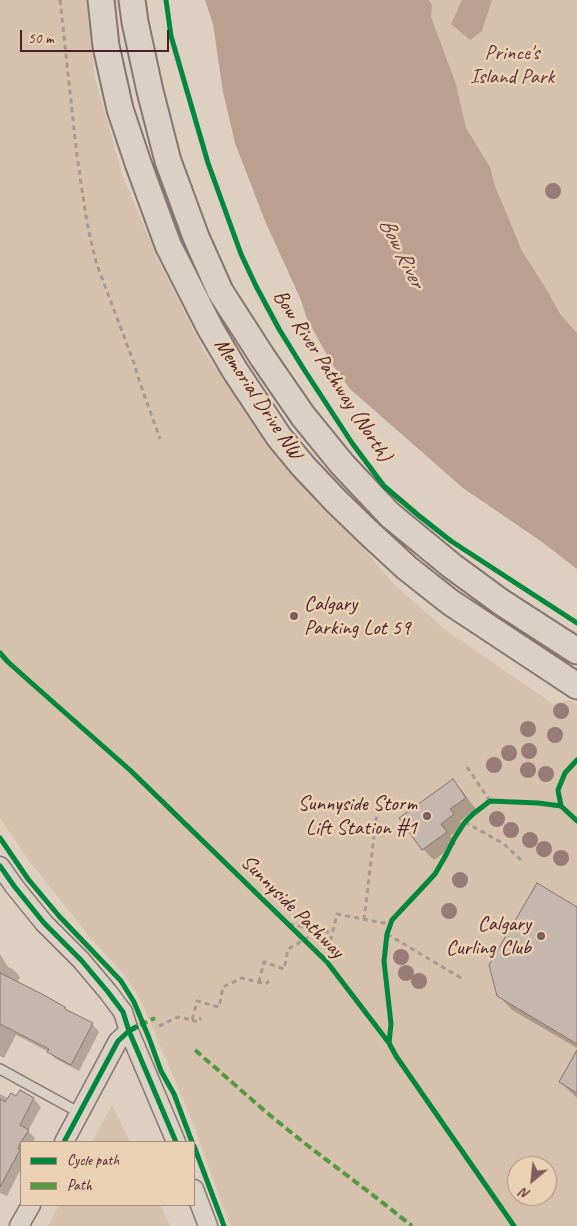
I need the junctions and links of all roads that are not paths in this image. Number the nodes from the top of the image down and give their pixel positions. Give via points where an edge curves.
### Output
1 (101, 0) edge
2 (132, 0) edge
3 (577, 651) edge
4 (577, 686) edge
5 (0, 866) edge
6 (129, 1031) junction
7 (0, 1069) edge
8 (80, 1113) junction
9 (65, 1141) edge
10 (176, 1141) edge
11 (195, 1192) edge
12 (30, 1206) edge
13 (19, 1226) edge
14 (208, 1226) edge

1 - 4 main road, Memorial Drive NW via 106,46 120,109 168,245 234,369 279,437 336,501 407,568 450,602
2 - 3 main road, Memorial Drive NW via 168,161 220,291 263,358 303,416 390,515 501,602
5 - 6 street via 44,923 108,992 123,1012
6 - 8 street via 118,1040
6 - 10 street
7 - 8 lane
8 - 9 street
11 - 14 street
12 - 13 street

